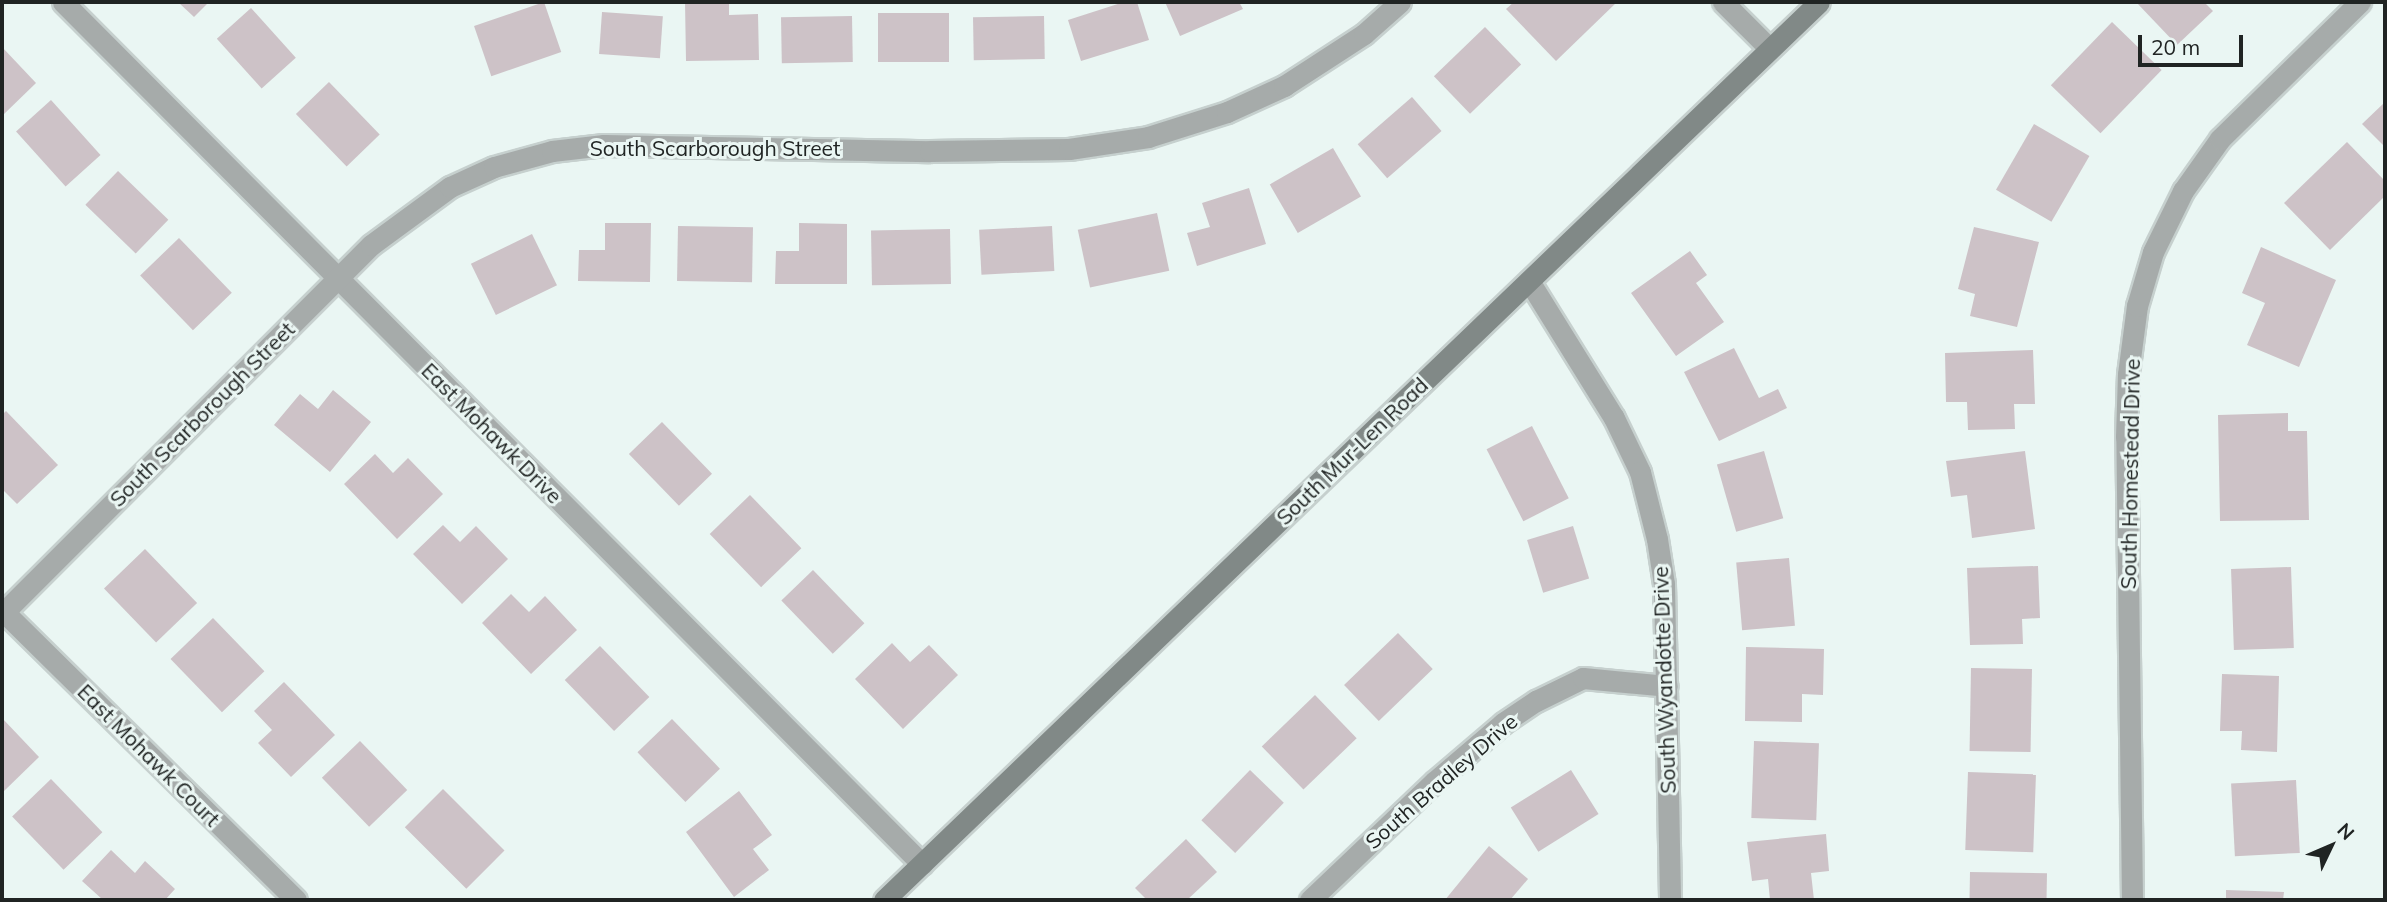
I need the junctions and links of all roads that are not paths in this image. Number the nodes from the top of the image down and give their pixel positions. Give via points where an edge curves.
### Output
1 (63, 2) edge
2 (1400, 2) edge
3 (1723, 2) edge
4 (1819, 2) edge
5 (2360, 2) edge
6 (1770, 49) junction
7 (338, 278) junction
8 (1529, 281) junction
9 (2, 612) edge
10 (1667, 686) junction
11 (922, 864) junction
12 (296, 900) edge
13 (884, 900) edge
14 (1310, 900) edge
15 (1670, 900) edge
16 (2133, 900) edge

1 - 7 street, East Mohawk Drive
2 - 7 street, South Scarborough Street via 1364,34 1284,86 1227,112 1148,137 1069,149 604,145 552,151 494,167 450,187 407,214
3 - 6 street
4 - 6 main road, South Mur-Len Road
5 - 16 street, South Homestead Drive via 2220,139 2183,191 2153,252 2137,306 2126,437
6 - 8 main road, South Mur-Len Road
7 - 9 street, South Scarborough Street
7 - 11 street, East Mohawk Drive
8 - 10 street, South Wyandotte Drive via 1614,418 1640,472 1664,584
8 - 11 main road, South Mur-Len Road
9 - 12 street, East Mohawk Court
10 - 14 street, South Bradley Drive via 1583,678 1536,701 1434,782
10 - 15 street, South Wyandotte Drive
11 - 13 main road, South Mur-Len Road

